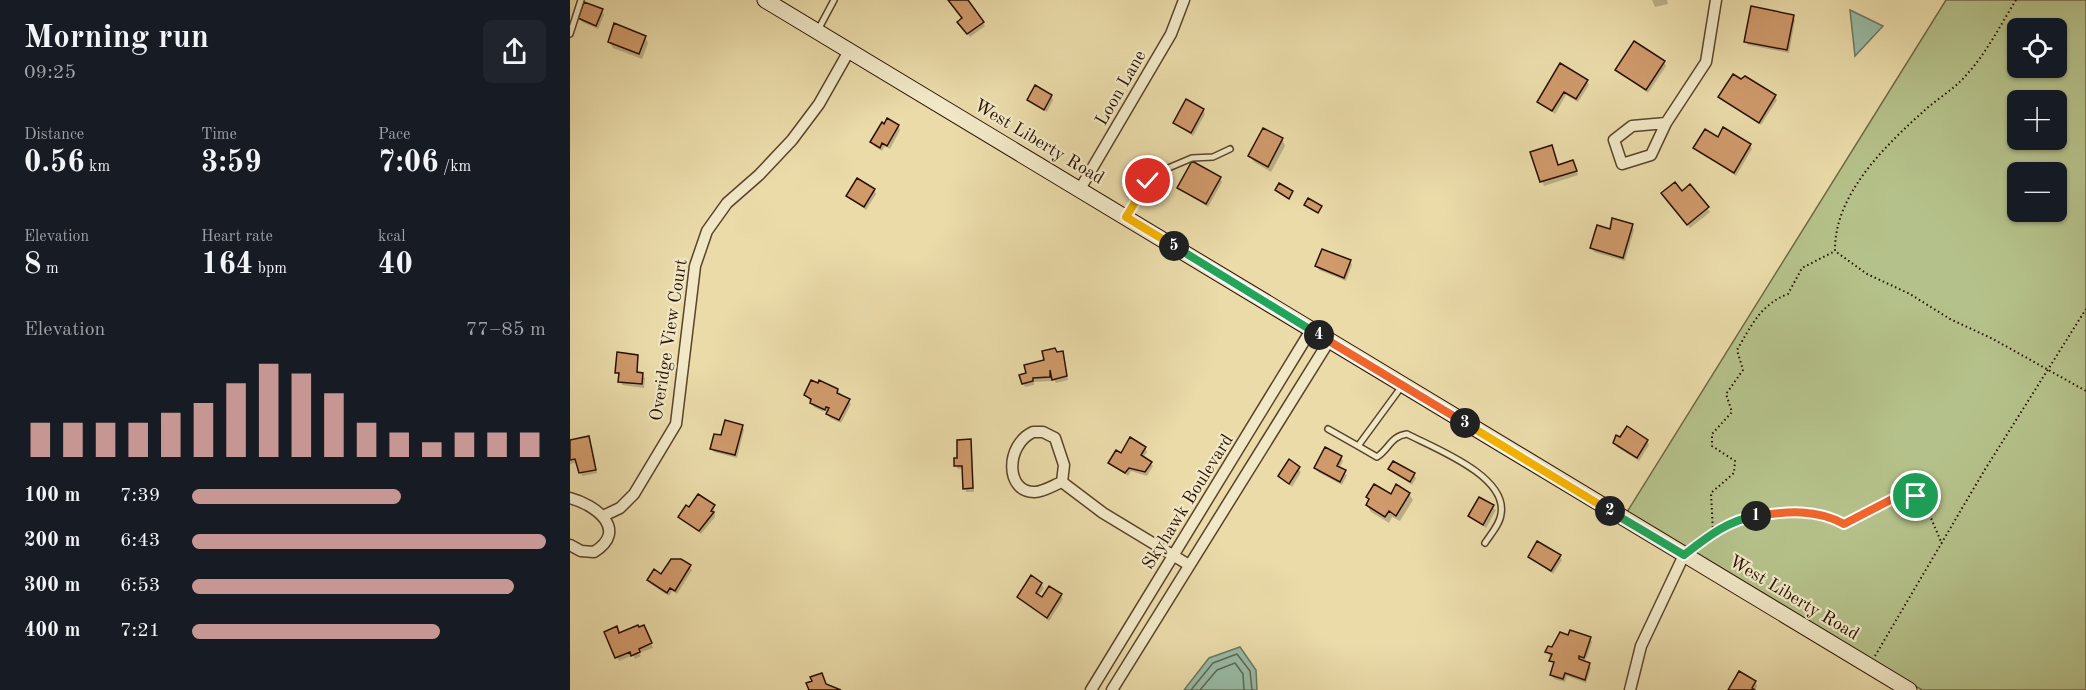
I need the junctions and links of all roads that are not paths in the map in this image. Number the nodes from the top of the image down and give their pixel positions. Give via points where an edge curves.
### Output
1 (582, 0) edge
2 (765, 0) edge
3 (834, 0) edge
4 (1184, 0) edge
5 (1716, 0) edge
6 (818, 32) junction
7 (570, 34) edge
8 (849, 51) junction
9 (1666, 123) junction
10 (1230, 149) dead end
11 (1080, 189) junction
12 (1126, 217) junction
13 (1311, 330) junction
14 (1329, 341) junction
15 (1403, 385) junction
16 (1328, 429) dead end
17 (1358, 446) junction
18 (1062, 482) junction
19 (570, 498) edge
20 (603, 516) junction
21 (1485, 543) dead end
22 (570, 545) edge
23 (1174, 555) junction
24 (1684, 555) junction
25 (1189, 565) junction
26 (1091, 690) edge
27 (1112, 690) edge
28 (1630, 690) edge
29 (1909, 690) edge

1 - 7 lane
2 - 6 main road, West Liberty Road
3 - 6 lane
4 - 11 street, Loon Lane via 1171,34
5 - 9 street via 1706,62
6 - 8 main road, West Liberty Road
8 - 11 main road, West Liberty Road
8 - 20 street, Overidge View Court via 819,104 792,140 727,203 706,231 694,266 676,424 634,494 620,508
9 - 9 street via 1632,126 1614,140 1622,164 1651,155
10 - 12 lane via 1213,157 1192,158 1154,174
11 - 12 main road, West Liberty Road
12 - 13 main road, West Liberty Road
13 - 14 main road, West Liberty Road
13 - 23 street, Skyhawk Boulevard
14 - 15 main road, West Liberty Road
14 - 25 street, Skyhawk Boulevard
15 - 17 lane
15 - 24 main road, West Liberty Road
16 - 17 lane
17 - 21 lane via 1377,457 1398,435 1407,434 1469,466 1487,481 1502,506 1501,517
18 - 18 street via 1064,465 1054,438 1043,432 1021,438 1011,464 1017,482 1036,493
18 - 23 street via 1103,513
19 - 20 street
20 - 22 street via 609,526 602,547 587,552
23 - 25 street
23 - 26 street, Skyhawk Boulevard
24 - 28 street via 1641,646
24 - 29 main road, West Liberty Road
25 - 27 street, Skyhawk Boulevard

